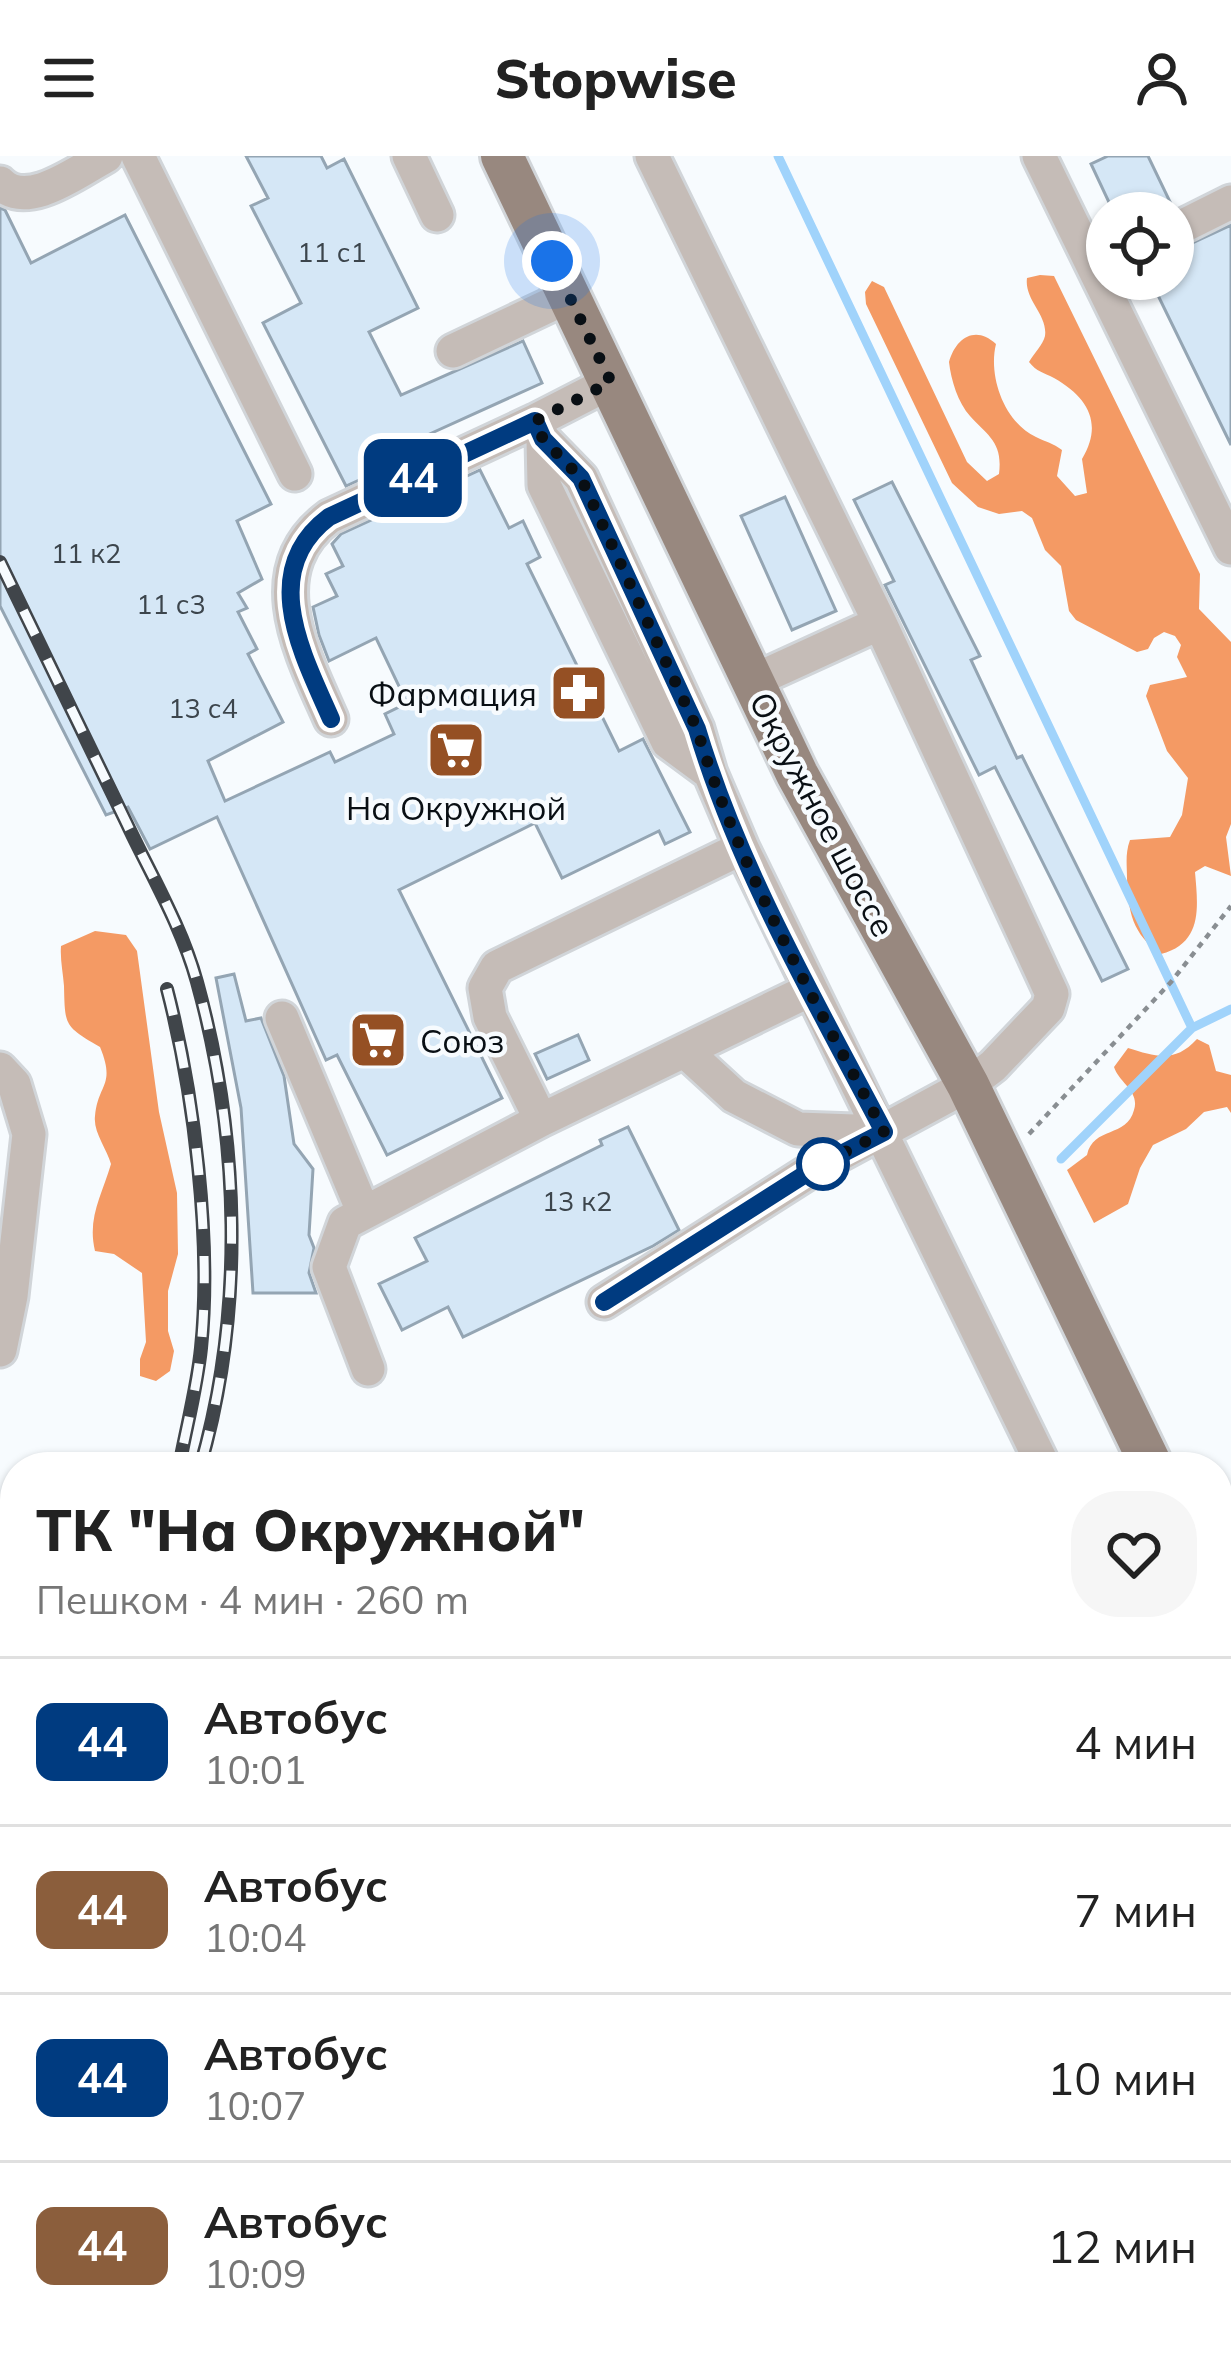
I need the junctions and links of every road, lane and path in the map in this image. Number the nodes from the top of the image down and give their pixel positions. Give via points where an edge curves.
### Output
1 (106, 156) edge
2 (138, 156) edge
3 (409, 156) edge
4 (502, 156) edge
5 (652, 156) edge
6 (1039, 156) edge
7 (0, 183) edge
8 (1231, 202) edge
9 (437, 215) dead end
10 (1194, 220) edge
11 (1086, 239) edge
12 (569, 296) junction
13 (1119, 300) edge
14 (453, 351) dead end
15 (611, 382) junction
16 (539, 430) junction
17 (295, 474) dead end
18 (1218, 487) edge
19 (1231, 548) edge
20 (880, 623) junction
21 (753, 680) junction
22 (331, 719) dead end
23 (742, 848) junction
24 (1231, 906) edge
25 (809, 990) junction
26 (282, 1018) dead end
27 (685, 1051) junction
28 (0, 1069) edge
29 (968, 1085) junction
30 (541, 1120) junction
31 (884, 1132) junction
32 (1008, 1170) junction
33 (363, 1211) junction
34 (604, 1302) dead end
35 (0, 1350) edge
36 (368, 1369) dead end
37 (1037, 1452) edge
38 (1145, 1452) edge

1 - 7 lane via 33,193 15,194
2 - 17 lane
3 - 9 lane
4 - 12 main road, Окружное шоссе
5 - 20 lane
6 - 11 lane
8 - 10 lane
12 - 14 lane
12 - 15 main road, Окружное шоссе
13 - 18 lane
15 - 16 lane
15 - 21 main road, Окружное шоссе
16 - 22 lane via 329,517 305,542 291,586 294,635
16 - 23 lane via 581,478 697,729
18 - 19 lane
20 - 21 lane
20 - 29 lane via 1052,994 1048,1008
21 - 29 main road, Окружное шоссе
23 - 25 lane
23 - 30 lane via 497,967 485,988 490,1017
24 - 32 path via 1036,1124
25 - 27 lane
25 - 31 lane
26 - 33 lane
27 - 30 lane
27 - 31 lane via 734,1096 798,1129
28 - 35 lane via 14,1084 29,1134
29 - 31 lane
29 - 32 main road, Окружное шоссе
30 - 33 lane
31 - 34 lane
31 - 37 lane
32 - 38 main road, Окружное шоссе
33 - 36 lane via 345,1223 329,1267

